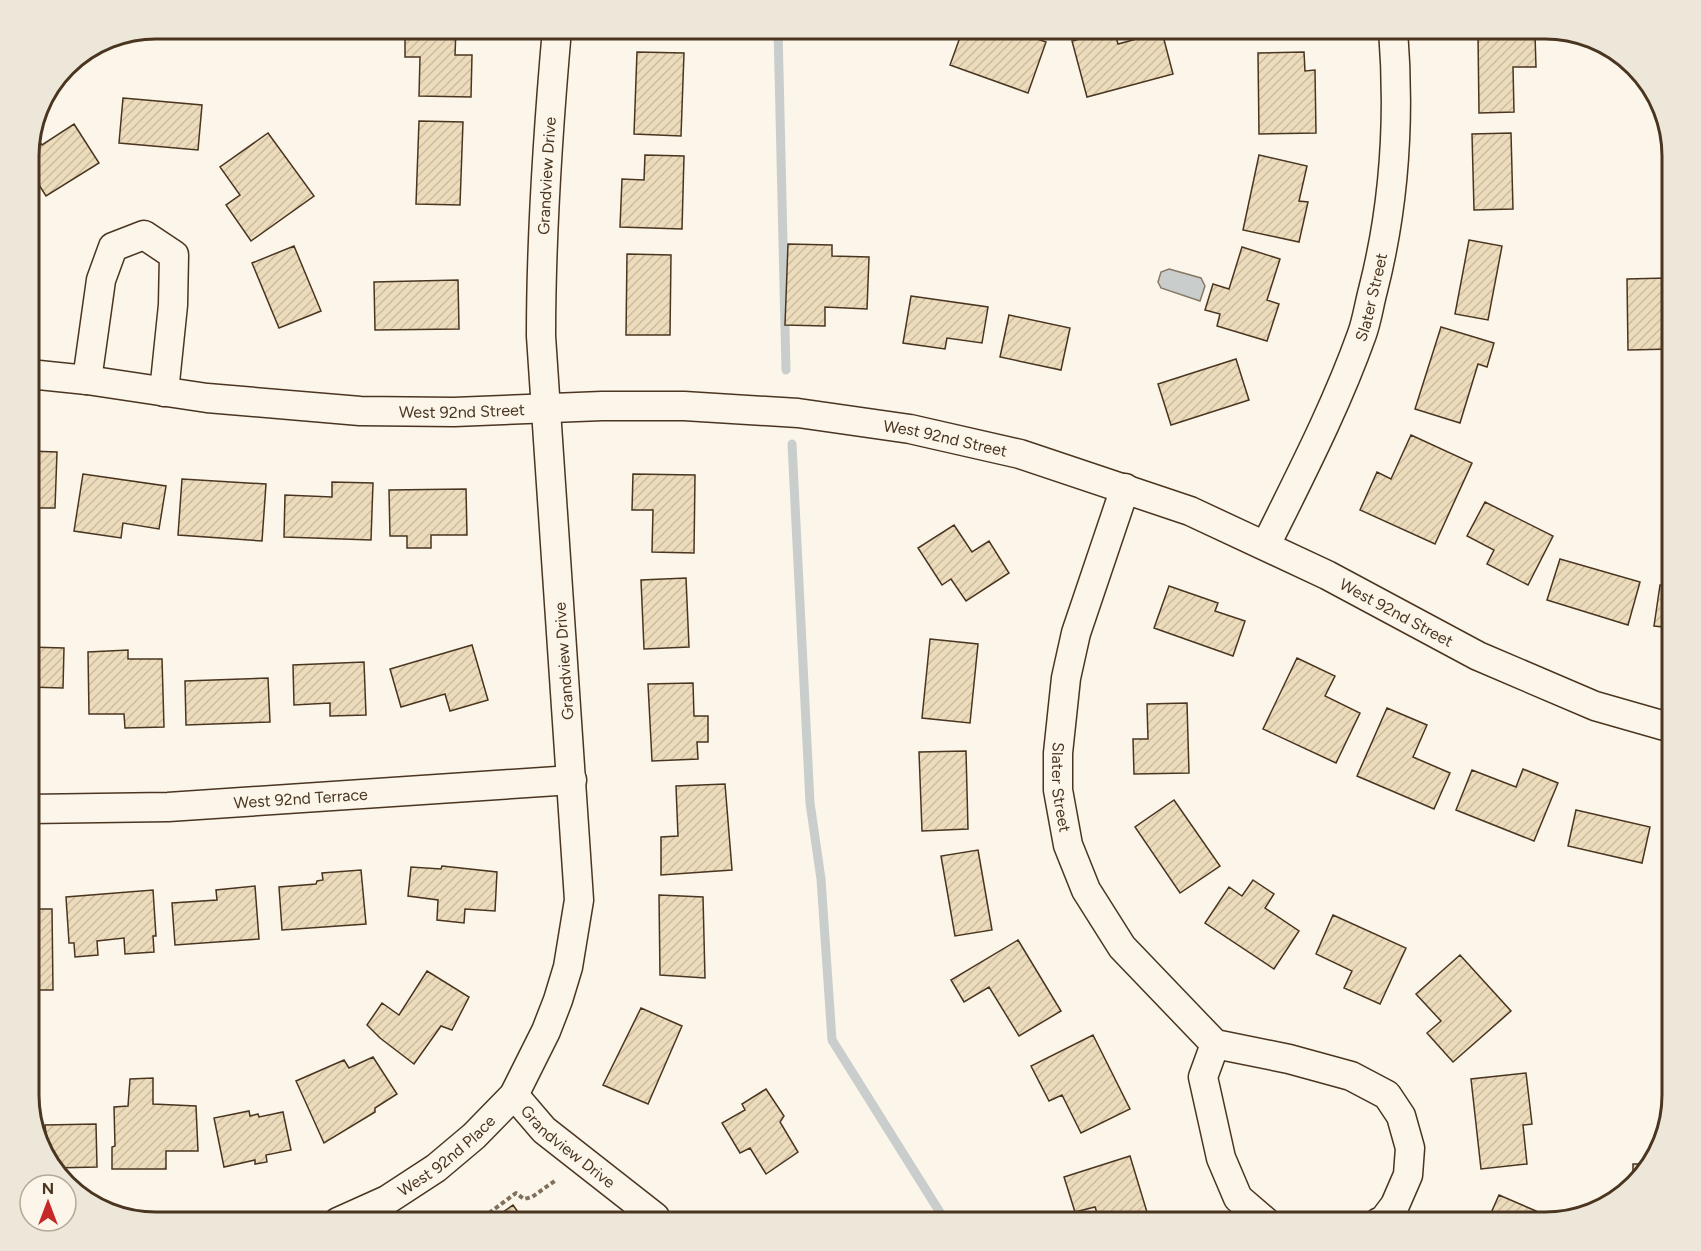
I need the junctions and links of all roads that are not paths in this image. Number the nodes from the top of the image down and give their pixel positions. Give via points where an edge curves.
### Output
1 (556, 39) edge
2 (1394, 39) edge
3 (39, 375) edge
4 (87, 380) junction
5 (164, 392) junction
6 (545, 408) junction
7 (1125, 488) junction
8 (1266, 545) junction
9 (1662, 725) edge
10 (572, 780) junction
11 (39, 809) edge
12 (1215, 1044) junction
13 (514, 1095) junction
14 (360, 1212) edge
15 (649, 1212) edge
16 (1254, 1212) edge
17 (1390, 1212) edge

1 - 6 street, Grandview Drive via 545,163 541,273
2 - 8 street, Slater Street via 1396,149 1382,256 1362,333 1327,421
3 - 4 street, West 92nd Street
4 - 5 street, West 92nd Street
4 - 5 street via 101,280 113,247 144,235 174,255
5 - 6 street, West 92nd Street via 360,411
6 - 7 street, West 92nd Street via 684,406 798,413 910,429 1020,454
6 - 10 street, Grandview Drive
7 - 8 street, West 92nd Street via 1190,511
7 - 12 street, Slater Street via 1076,633 1066,678 1058,790 1068,845 1086,890 1122,947
8 - 9 street, West 92nd Street via 1478,656 1595,706
10 - 11 street, West 92nd Terrace via 168,807
10 - 13 street, Grandview Drive via 579,900 575,934 558,1000
12 - 16 street via 1203,1077 1221,1158 1238,1198
12 - 17 street via 1351,1077 1387,1095 1401,1116 1410,1148 1408,1175
13 - 14 street, West 92nd Place via 436,1168 387,1200
13 - 15 street, Grandview Drive via 544,1130

